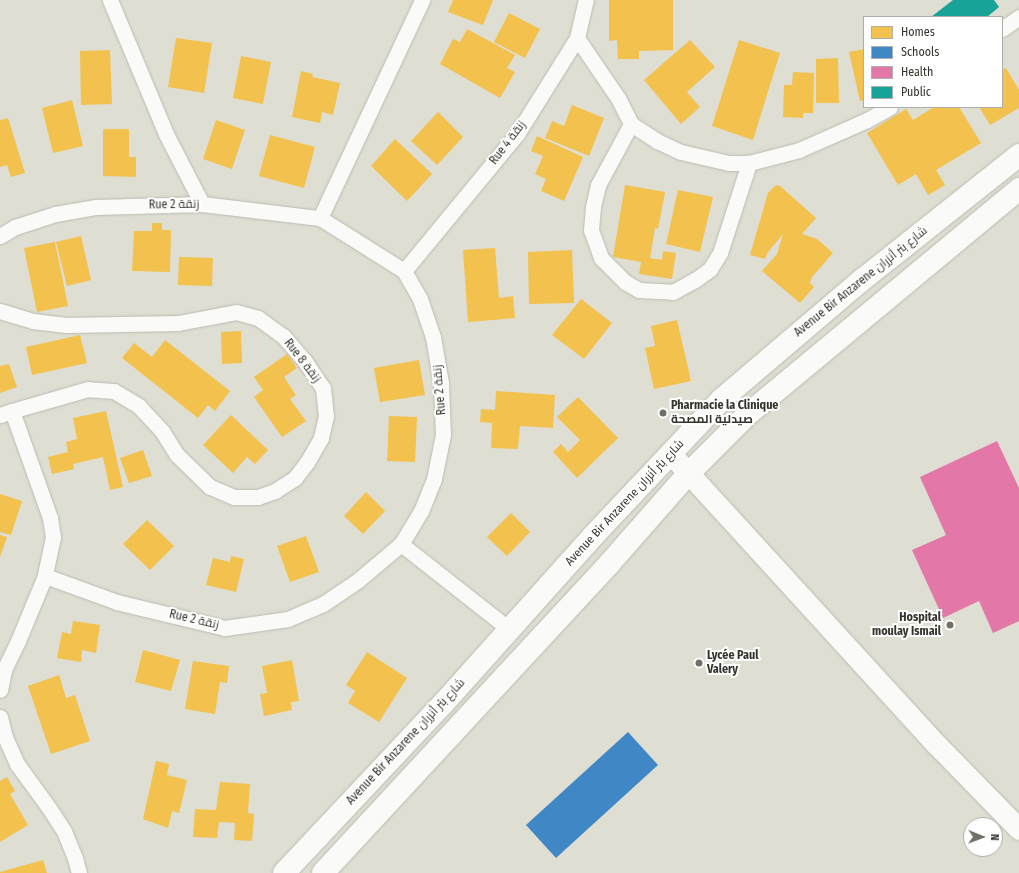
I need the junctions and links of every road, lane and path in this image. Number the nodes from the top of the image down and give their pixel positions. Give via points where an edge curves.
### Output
1 (110, 0) edge
2 (422, 0) edge
3 (586, 0) edge
4 (1019, 17) edge
5 (1003, 28) edge
6 (577, 38) junction
7 (888, 108) edge
8 (631, 124) junction
9 (1019, 155) edge
10 (749, 163) junction
11 (1019, 189) edge
12 (202, 204) junction
13 (320, 218) junction
14 (0, 236) edge
15 (404, 271) junction
16 (0, 311) edge
17 (6, 413) edge
18 (671, 454) junction
19 (688, 474) junction
20 (401, 544) junction
21 (45, 576) junction
22 (509, 629) junction
23 (0, 690) edge
24 (0, 717) edge
25 (1019, 829) edge
26 (79, 873) edge
27 (284, 873) edge
28 (323, 873) edge

1 - 12 street via 166,134
2 - 13 street
3 - 6 street, Rue 4 زنقة
4 - 5 street
6 - 8 street via 618,98
6 - 15 street, Rue 4 زنقة via 517,134
7 - 10 street via 799,150
8 - 10 street via 680,152 729,164
8 - 10 street via 598,185 591,230 601,258 625,282 639,290 673,292 710,269 720,253
9 - 18 main road, Avenue Bir Anzarene شارع بئر أنزران via 862,280 727,394
11 - 19 main road via 748,415
12 - 13 street, Rue 2 زنقة
12 - 14 street, Rue 2 زنقة via 96,207 54,214 15,227
13 - 15 street, Rue 2 زنقة
15 - 20 street, Rue 2 زنقة via 420,299 433,337 441,383 443,435 434,479 421,511
16 - 17 street, Rue 8 زنقة via 33,321 66,325 178,323 236,312 258,318 283,336 304,360 323,388 326,416 321,438 295,478 275,491 258,497 234,497 210,487 177,455 162,431 139,406 114,391 88,388
17 - 21 street via 50,518 53,538
18 - 19 main road
18 - 22 main road, Avenue Bir Anzarene شارع بئر أنزران
19 - 25 main road via 936,744
19 - 28 main road via 609,564
20 - 21 street, Rue 2 زنقة via 357,581 323,604 288,619 225,628 117,602
20 - 22 street
21 - 23 street via 4,670
22 - 27 main road, Avenue Bir Anzarene شارع بئر أنزران via 442,705
24 - 26 street via 17,764 64,831

